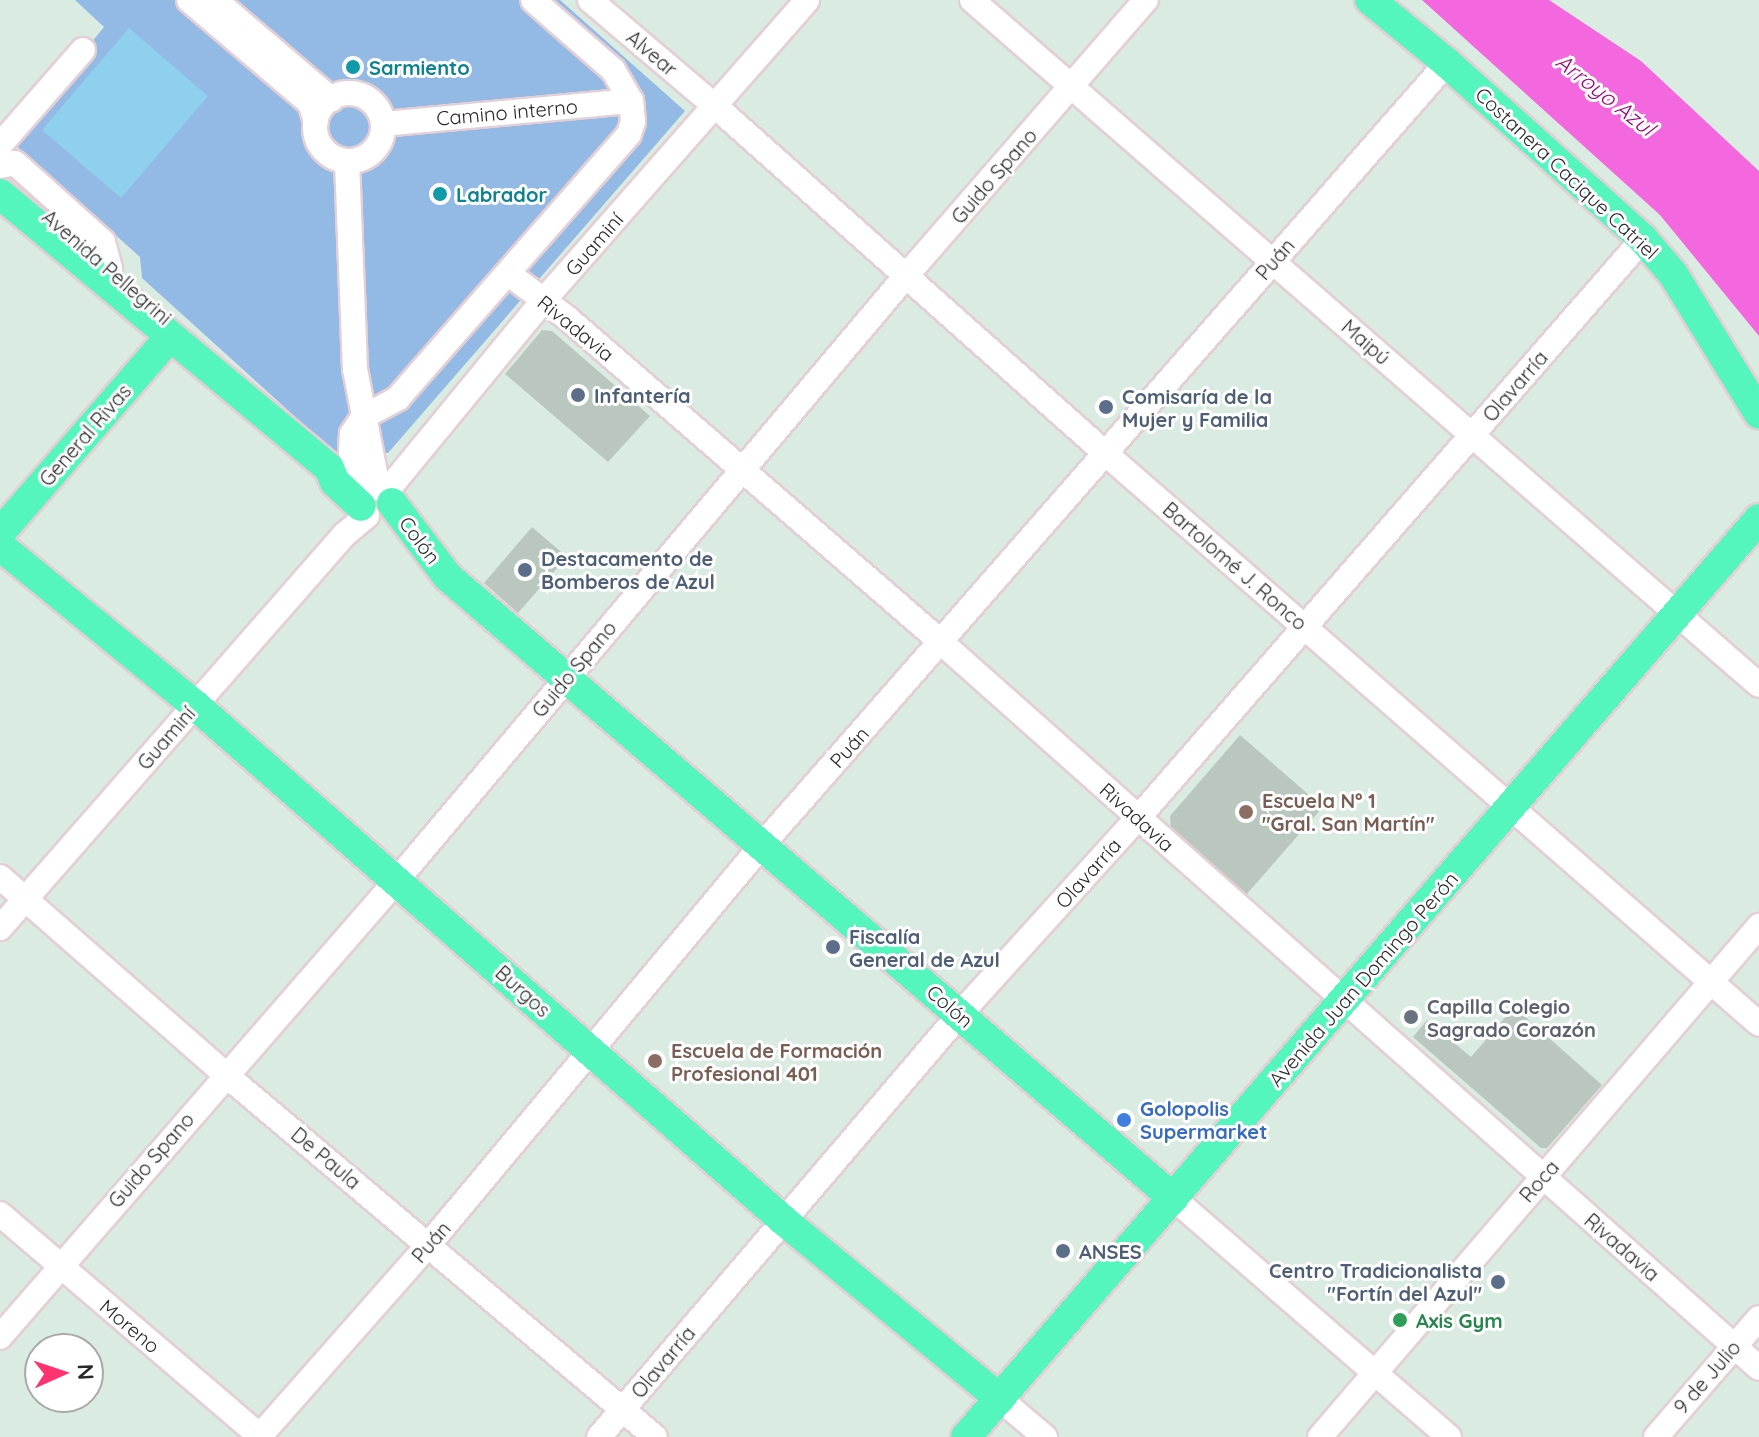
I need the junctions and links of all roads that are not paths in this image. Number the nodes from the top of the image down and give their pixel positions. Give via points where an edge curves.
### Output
1 (189, 0) edge
2 (215, 0) edge
3 (533, 0) edge
4 (590, 0) edge
5 (807, 0) edge
6 (972, 0) edge
7 (1146, 0) edge
8 (1370, 0) edge
9 (83, 50) dead end
10 (1447, 63) junction
11 (1072, 88) junction
12 (331, 99) junction
13 (631, 101) junction
14 (714, 105) junction
15 (316, 121) junction
16 (383, 124) junction
17 (0, 145) edge
18 (347, 161) junction
19 (0, 166) edge
20 (0, 175) edge
21 (0, 194) edge
22 (1643, 239) junction
23 (1274, 261) junction
24 (110, 269) junction
25 (509, 274) junction
26 (905, 277) junction
27 (543, 301) junction
28 (170, 337) junction
29 (208, 364) junction
30 (1759, 414) edge
31 (363, 417) junction
32 (1473, 434) junction
33 (1105, 453) junction
34 (742, 470) junction
35 (376, 500) junction
36 (1759, 519) edge
37 (0, 533) edge
38 (0, 546) edge
39 (1678, 614) junction
40 (1303, 625) junction
41 (942, 643) junction
42 (566, 679) junction
43 (1759, 685) edge
44 (195, 705) junction
45 (1510, 809) junction
46 (1138, 818) junction
47 (763, 844) junction
48 (0, 877) edge
49 (397, 880) junction
50 (26, 898) junction
51 (1759, 926) edge
52 (0, 928) edge
53 (1710, 982) junction
54 (1344, 1001) junction
55 (960, 1014) junction
56 (1759, 1024) edge
57 (590, 1051) junction
58 (226, 1075) junction
59 (1543, 1177) junction
60 (1173, 1198) junction
61 (0, 1214) edge
62 (783, 1220) junction
63 (430, 1243) junction
64 (59, 1265) junction
65 (1759, 1318) edge
66 (0, 1337) edge
67 (1734, 1347) junction
68 (1759, 1368) edge
69 (1374, 1373) junction
70 (1000, 1399) junction
71 (622, 1409) junction
72 (260, 1437) edge
73 (599, 1437) edge
74 (655, 1437) edge
75 (966, 1437) edge
76 (1045, 1437) edge
77 (1320, 1437) edge
78 (1449, 1437) edge
79 (1656, 1437) edge

1 - 15 street via 310,103
2 - 12 street
3 - 13 street via 613,70
4 - 14 street, Alvear
5 - 14 street, Guaminí
6 - 11 street, Maipú
7 - 11 street, Guido Spano
8 - 10 main road, Costanera Cacique Catriel
9 - 17 street
10 - 22 main road, Costanera Cacique Catriel
10 - 23 street, Puán
11 - 23 street, Maipú
11 - 26 street, Guido Spano
12 - 15 street
12 - 16 street via 359,94 376,105
13 - 16 street, Camino interno
13 - 25 street via 629,134
14 - 26 street, Bartolomé J. Ronco
14 - 27 street, Guaminí
15 - 18 street via 326,152
16 - 18 street via 375,148
18 - 31 street via 355,369
19 - 24 street via 15,163 103,242
20 - 24 main road, Avenida Pellegrini
21 - 28 main road, Avenida Pellegrini
22 - 30 main road, Costanera Cacique Catriel via 1673,274
22 - 32 street, Olavarría
23 - 32 street, Maipú
23 - 33 street, Puán
24 - 29 main road, Avenida Pellegrini via 197,346
25 - 27 street, Rivadavia
25 - 31 street via 398,398
26 - 33 street, Bartolomé J. Ronco
26 - 34 street, Guido Spano
27 - 34 street, Rivadavia
27 - 35 street, Guaminí
28 - 29 main road, Avenida Pellegrini
28 - 37 main road, General Rivas
29 - 35 main road, Avenida Pellegrini via 329,468 343,472
31 - 35 street via 371,437
32 - 39 street, Maipú
32 - 40 street, Olavarría
33 - 40 street, Bartolomé J. Ronco
33 - 41 street, Puán
34 - 41 street, Rivadavia
34 - 42 street, Guido Spano
35 - 42 main road, Colón via 448,577
35 - 44 street, Guaminí
36 - 39 main road, Avenida Juan Domingo Perón
38 - 44 main road, Burgos
39 - 43 street, Maipú
39 - 45 main road, Avenida Juan Domingo Perón
40 - 45 street, Bartolomé J. Ronco
40 - 46 street, Olavarría
41 - 46 street, Rivadavia
41 - 47 street, Puán
42 - 47 main road, Colón
42 - 49 street, Guido Spano
44 - 49 main road, Burgos
44 - 50 street, Guaminí
45 - 53 street, Bartolomé J. Ronco
45 - 54 main road, Avenida Juan Domingo Perón
46 - 54 street, Rivadavia
46 - 55 street, Olavarría
47 - 55 main road, Colón
47 - 57 street, Puán
48 - 50 street, De Paula
49 - 57 main road, Burgos
49 - 58 street, Guido Spano
50 - 52 street, Guaminí
50 - 58 street, De Paula
51 - 53 street, Roca
53 - 56 street, Bartolomé J. Ronco
53 - 59 street, Roca
54 - 59 street, Rivadavia
54 - 60 main road, Avenida Juan Domingo Perón
55 - 60 main road, Colón
55 - 62 street, Olavarría
57 - 62 main road, Burgos
57 - 63 street, Puán
58 - 63 street, De Paula
58 - 64 street, Guido Spano
59 - 67 street, Rivadavia
59 - 69 street, Roca
60 - 69 street, Colón
60 - 70 main road, Avenida Juan Domingo Perón
61 - 64 street, Moreno
62 - 70 main road, Burgos
62 - 71 street, Olavarría
63 - 71 street, De Paula
63 - 72 street, Puán
64 - 66 street, Guido Spano
64 - 72 street, Moreno
65 - 67 street, 9 de Julio
67 - 68 street, Rivadavia
67 - 79 street, 9 de Julio
69 - 77 street, Roca
69 - 78 street, Colón
70 - 75 main road, Avenida Juan Domingo Perón
70 - 76 street, Burgos
71 - 73 street, Olavarría
71 - 74 street, De Paula

